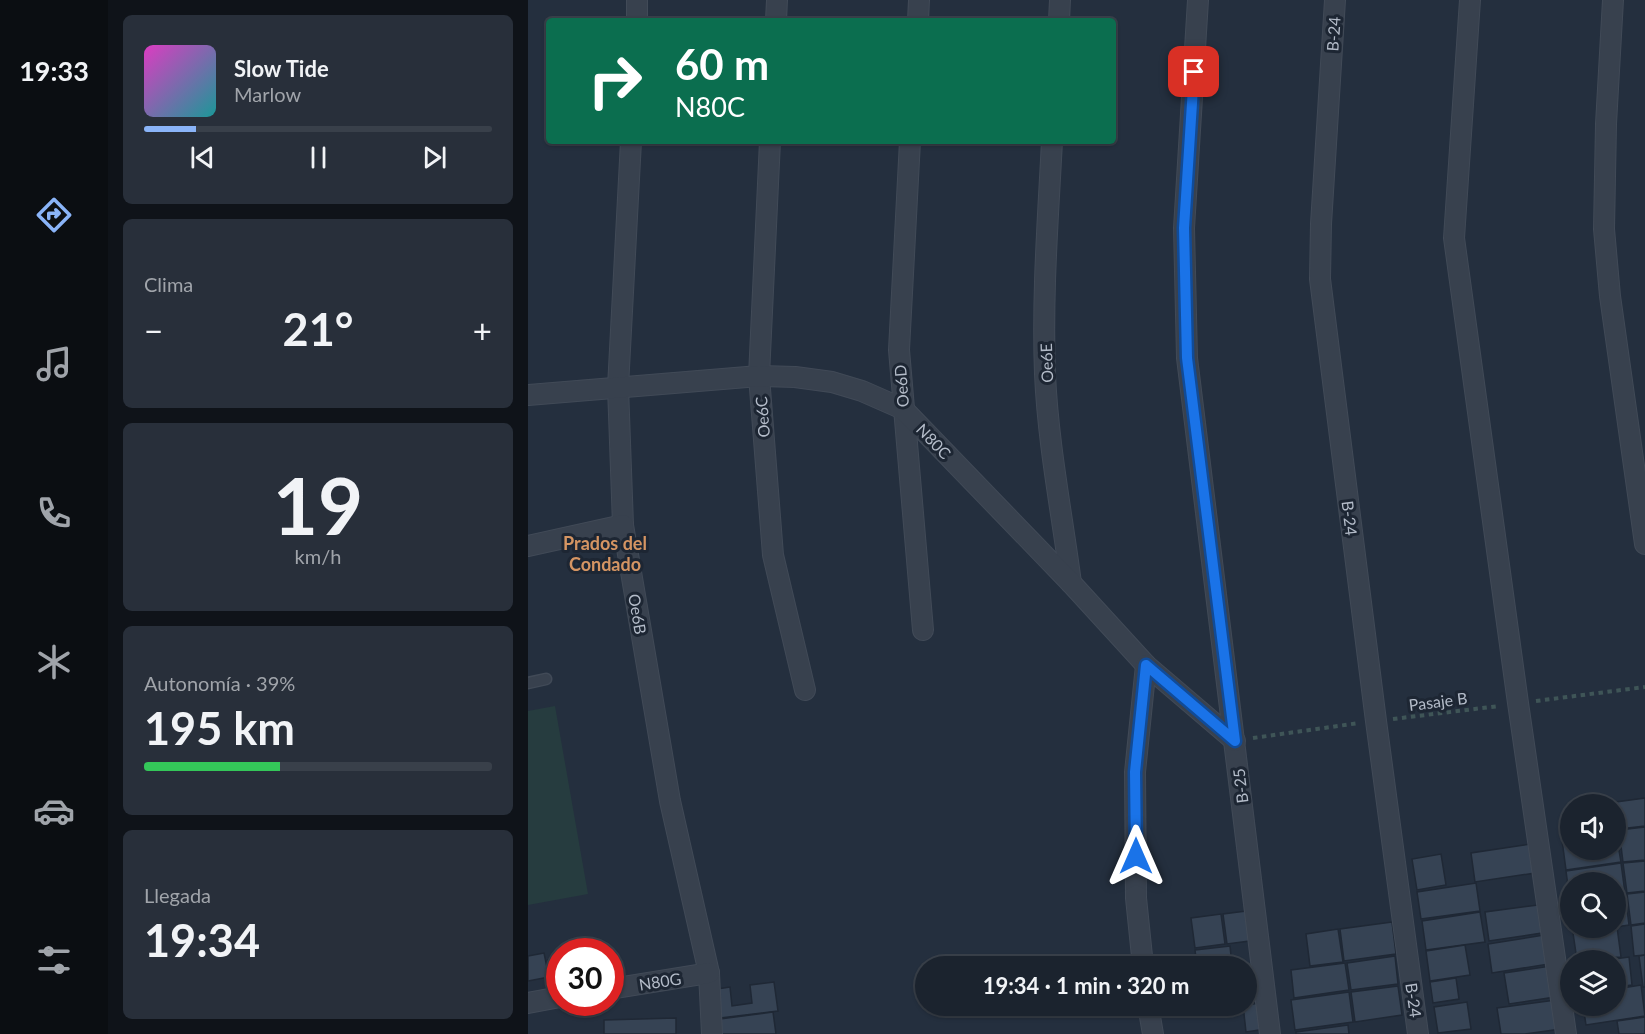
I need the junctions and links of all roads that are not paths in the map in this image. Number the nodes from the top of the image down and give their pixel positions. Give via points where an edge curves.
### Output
1 (638, 0) edge
2 (777, 0) edge
3 (919, 0) edge
4 (1060, 0) edge
5 (1198, 0) edge
6 (1335, 0) edge
7 (1470, 0) edge
8 (1613, 0) edge
9 (637, 18) edge
10 (776, 18) edge
11 (918, 18) edge
12 (1059, 18) edge
13 (631, 144) edge
14 (770, 144) edge
15 (910, 144) edge
16 (1053, 144) edge
17 (759, 376) junction
18 (618, 387) junction
19 (528, 395) edge
20 (903, 409) junction
21 (623, 525) junction
22 (1645, 544) edge
23 (528, 546) edge
24 (1071, 583) junction
25 (922, 630) dead end
26 (1146, 665) junction
27 (546, 679) dead end
28 (528, 683) edge
29 (805, 690) dead end
30 (1235, 741) junction
31 (1142, 956) edge
32 (709, 973) junction
33 (624, 987) edge
34 (546, 999) edge
35 (528, 1002) edge
36 (1150, 1016) edge
37 (712, 1034) edge
38 (1154, 1034) edge
39 (1270, 1034) edge
40 (1419, 1034) edge
41 (1566, 1034) edge

1 - 9 street
2 - 10 street
3 - 11 street
4 - 12 street
5 - 30 street, B-25 via 1184,228 1187,358
6 - 40 street, B-24 via 1320,279
7 - 41 street via 1454,238
8 - 22 street via 1604,229
13 - 18 street, Oe6B
14 - 17 street, Oe6C
15 - 20 street, Oe6D via 899,325
16 - 24 street, Oe6E via 1045,277 1046,376
17 - 18 street, N80C
17 - 20 street, N80C via 832,381
17 - 29 street, Oe6C via 773,555
18 - 19 street, N80C
18 - 21 street, Oe6B
20 - 24 street, N80C
20 - 25 street, Oe6D
21 - 23 street
21 - 32 street, Oe6B via 670,801
24 - 26 street, N80C
26 - 30 street, N80C
26 - 31 street via 1135,772 1136,898
27 - 28 lane
30 - 39 street, B-25
32 - 33 street, N80G
32 - 37 street, Oe6B
34 - 35 street
36 - 38 street

